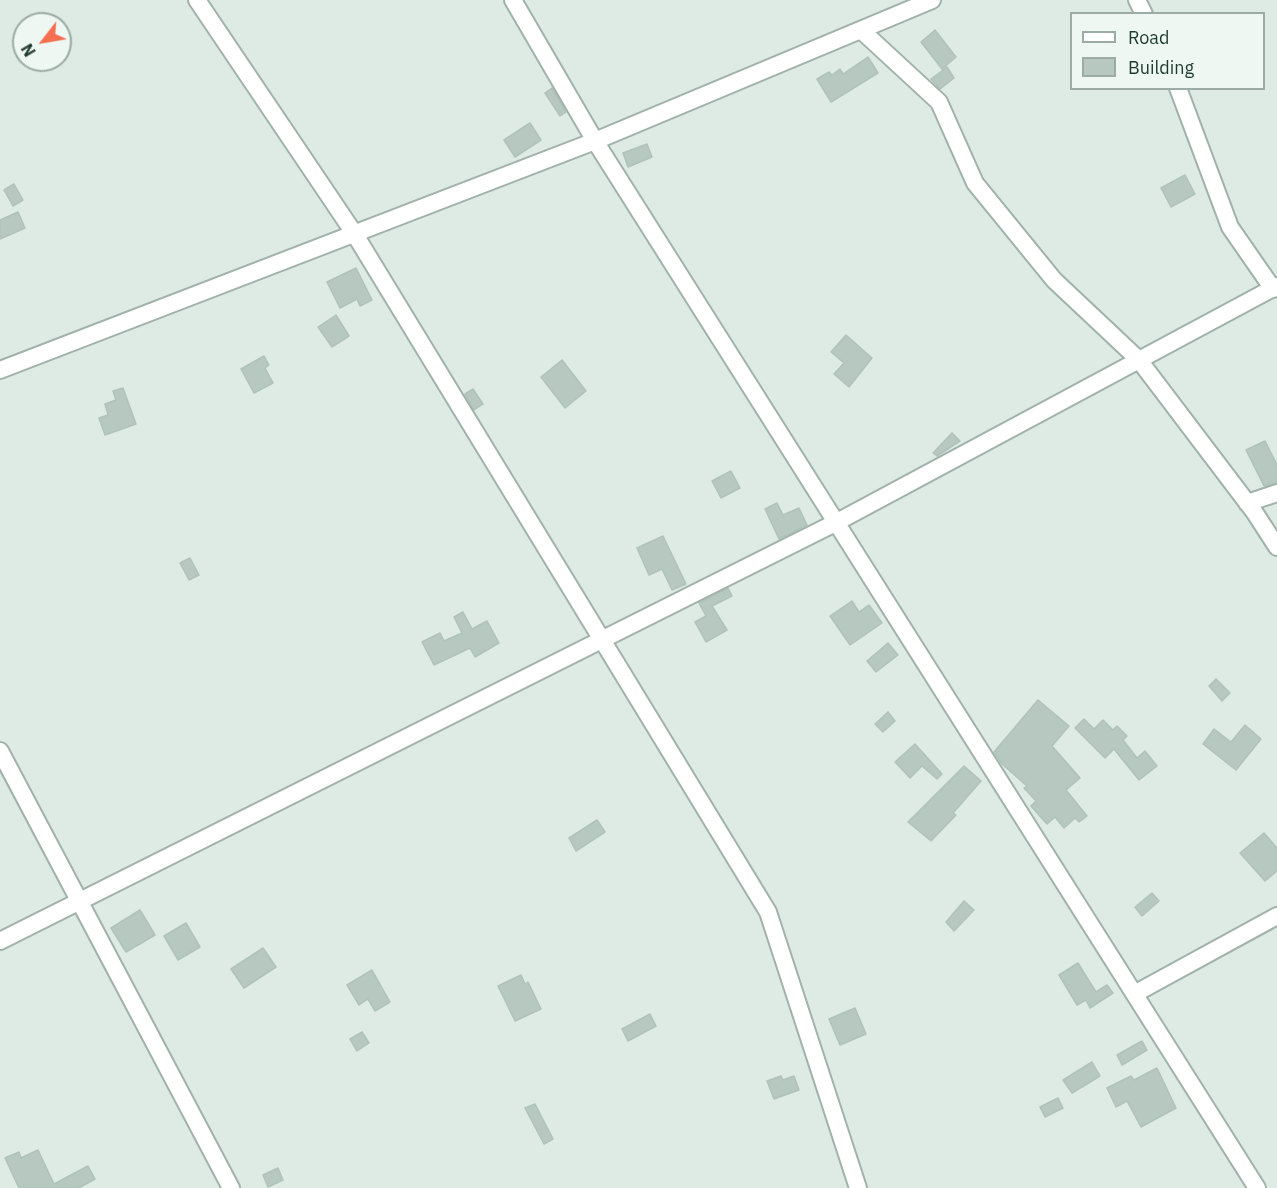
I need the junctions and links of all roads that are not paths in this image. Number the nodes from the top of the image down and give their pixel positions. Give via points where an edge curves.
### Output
1 (197, 0) edge
2 (513, 0) edge
3 (932, 0) edge
4 (861, 30) junction
5 (1179, 90) edge
6 (595, 141) junction
7 (354, 233) junction
8 (1275, 288) edge
9 (1139, 360) junction
10 (0, 370) edge
11 (1277, 493) edge
12 (1247, 503) junction
13 (837, 522) junction
14 (1277, 547) edge
15 (602, 639) junction
16 (0, 751) edge
17 (78, 900) junction
18 (1277, 916) edge
19 (0, 941) edge
20 (1136, 993) junction
21 (231, 1188) edge
22 (858, 1188) edge
23 (1257, 1188) edge

1 - 7 street
2 - 6 street
3 - 4 street
4 - 6 street
4 - 9 street via 939,102 975,183 1054,280
5 - 8 street via 1230,226
6 - 7 street
6 - 13 street
7 - 10 street
7 - 15 street
8 - 9 street
9 - 12 street
9 - 13 street
11 - 12 street
12 - 14 street
13 - 15 street
13 - 20 street
15 - 17 street
15 - 22 street via 768,912
16 - 17 street
17 - 19 street
17 - 21 street
18 - 20 street
20 - 23 street

